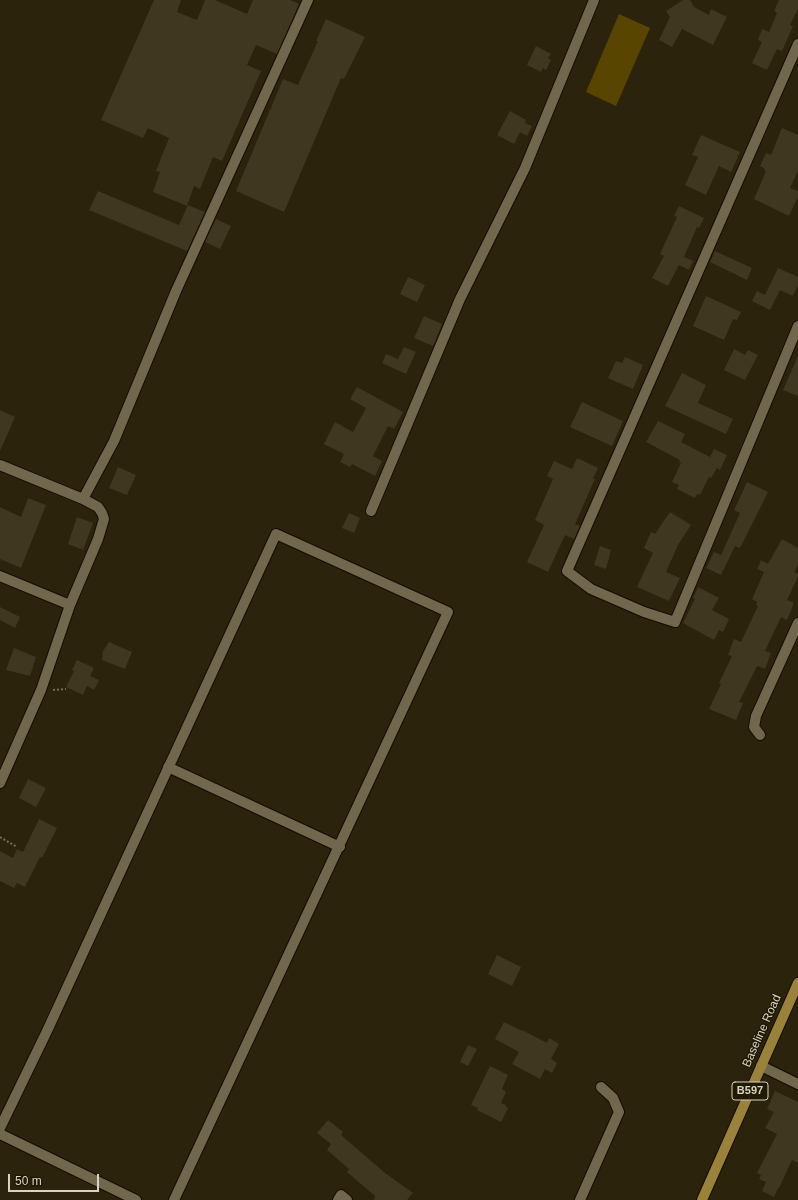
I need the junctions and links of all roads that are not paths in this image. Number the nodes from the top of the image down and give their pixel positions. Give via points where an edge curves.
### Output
1 (308, 0) edge
2 (594, 0) edge
3 (798, 44) edge
4 (798, 326) edge
5 (0, 465) edge
6 (83, 499) junction
7 (371, 511) dead end
8 (0, 576) edge
9 (70, 605) junction
10 (798, 623) edge
11 (760, 735) dead end
12 (168, 767) junction
13 (0, 783) edge
14 (340, 846) junction
15 (798, 983) edge
16 (761, 1066) junction
17 (798, 1084) edge
18 (601, 1087) dead end
19 (0, 1127) edge
20 (136, 1200) edge
21 (174, 1200) edge
22 (338, 1200) edge
23 (347, 1200) edge
24 (580, 1200) edge
25 (702, 1200) edge

1 - 6 street via 182,277 114,441
2 - 7 street via 525,168 460,299
3 - 4 street via 567,571 591,589 644,612 675,622
5 - 6 street
6 - 9 street via 98,506 104,519
8 - 9 street
9 - 13 street via 42,690
10 - 11 street via 756,716 754,727
12 - 14 street
12 - 14 street via 276,534 448,612
12 - 19 street
14 - 21 street
15 - 16 main road, Baseline Road / B597
16 - 17 street
16 - 25 main road, Baseline Road / B597
18 - 24 street via 613,1098 618,1112
19 - 20 street
22 - 23 street via 341,1195

